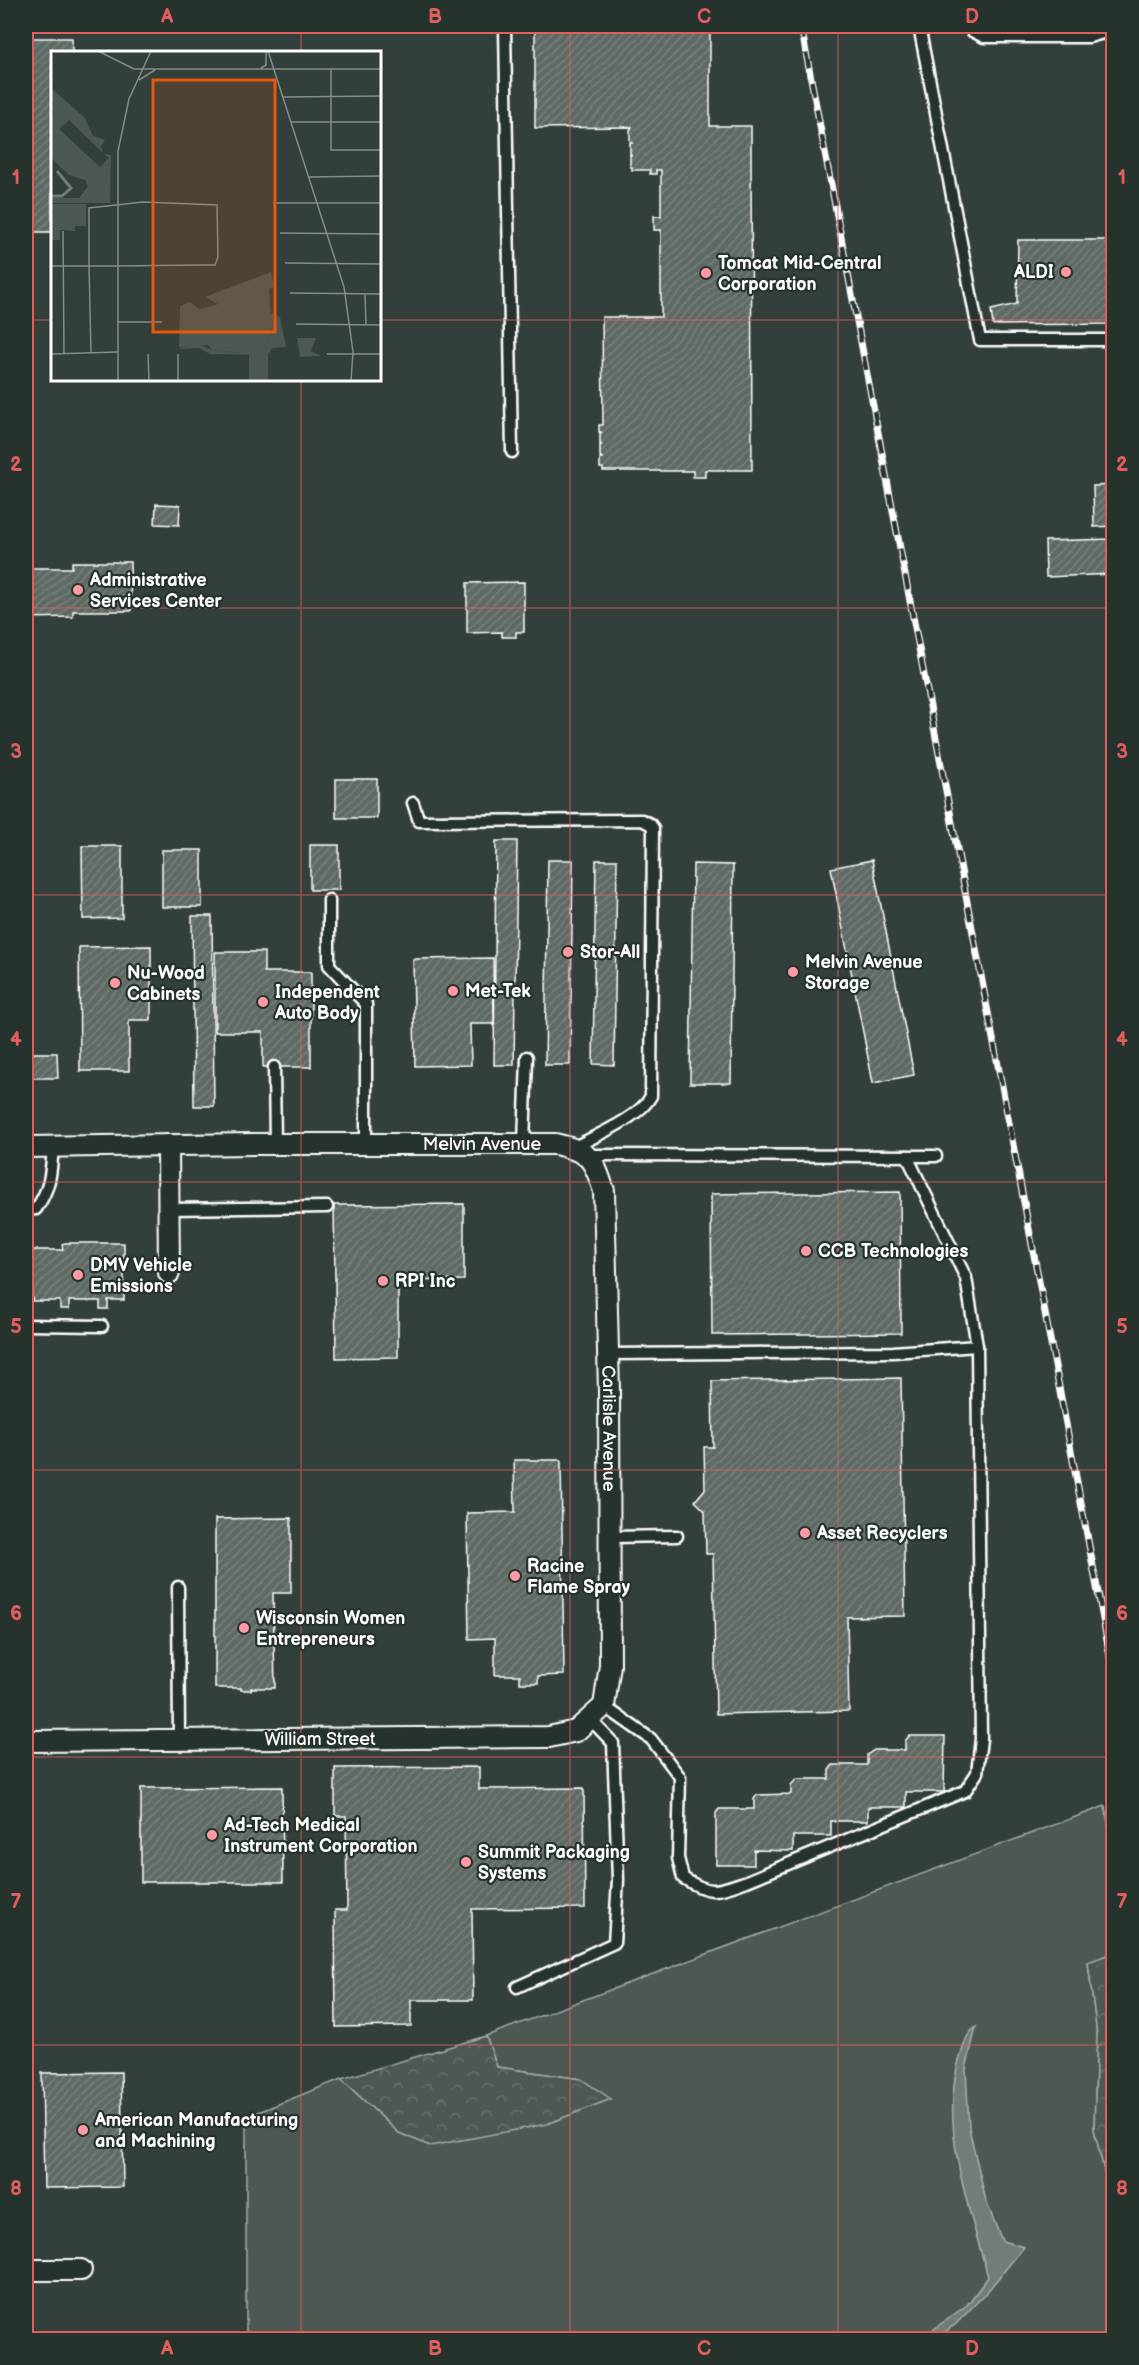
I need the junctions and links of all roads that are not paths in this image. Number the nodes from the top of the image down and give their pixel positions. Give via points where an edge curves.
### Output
1 (505, 26) edge
2 (919, 26) edge
3 (969, 26) edge
4 (985, 26) edge
5 (1113, 28) edge
6 (1113, 340) edge
7 (512, 452) dead end
8 (413, 803) dead end
9 (328, 900) dead end
10 (526, 1057) dead end
11 (274, 1067) dead end
12 (275, 1143) junction
13 (168, 1144) junction
14 (366, 1144) junction
15 (524, 1144) junction
16 (53, 1146) junction
17 (26, 1147) edge
18 (581, 1152) junction
19 (907, 1156) junction
20 (936, 1156) dead end
21 (327, 1207) dead end
22 (168, 1209) junction
23 (26, 1210) edge
24 (169, 1273) dead end
25 (26, 1325) edge
26 (102, 1326) dead end
27 (977, 1346) junction
28 (608, 1354) junction
29 (676, 1536) dead end
30 (609, 1537) junction
31 (178, 1587) dead end
32 (597, 1713) junction
33 (178, 1740) junction
34 (26, 1741) edge
35 (517, 1987) dead end
36 (26, 2270) edge
37 (81, 2270) dead end

1 - 7 lane
2 - 6 lane via 980,340
3 - 5 lane via 984,37 1089,37
4 - 5 lane
8 - 18 lane via 419,821 642,820 653,828 651,1096
9 - 14 lane via 329,965 366,1004
10 - 15 lane
11 - 12 lane
12 - 13 street, Melvin Avenue
12 - 14 street, Melvin Avenue
13 - 16 street, Melvin Avenue
13 - 22 street
14 - 15 street, Melvin Avenue
15 - 18 street, Melvin Avenue via 555,1144
16 - 17 street, Melvin Avenue
16 - 23 lane via 50,1182 44,1197 36,1209
18 - 19 lane, Melvin Avenue
18 - 28 street, Carlisle Avenue via 598,1171 604,1191
19 - 20 lane, Melvin Avenue
19 - 27 lane via 966,1278
21 - 22 lane
22 - 24 street
25 - 26 lane
27 - 28 lane via 893,1352
27 - 32 lane via 981,1739 977,1773 965,1791 714,1892 683,1878 678,1858 680,1777 651,1739
28 - 30 street, Carlisle Avenue
29 - 30 lane
30 - 32 street, Carlisle Avenue via 610,1665
31 - 33 lane
32 - 33 street, William Street via 576,1731 549,1737
32 - 35 lane via 613,1743 618,1880 614,1943
33 - 34 street, William Street
36 - 37 street

